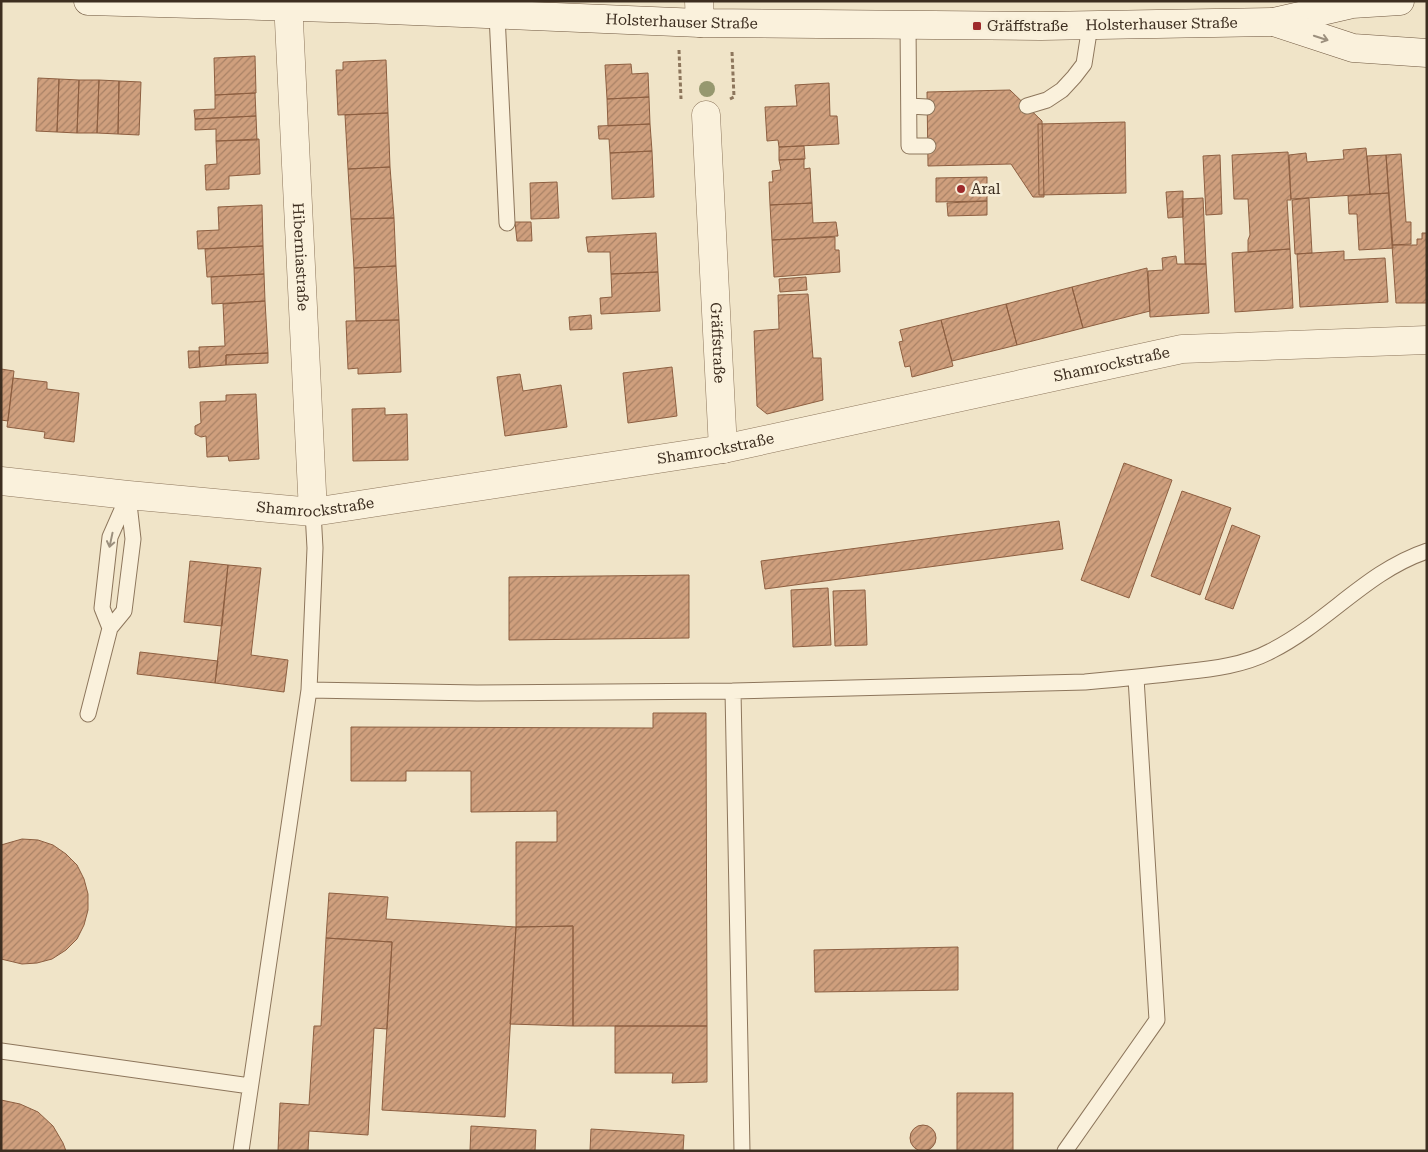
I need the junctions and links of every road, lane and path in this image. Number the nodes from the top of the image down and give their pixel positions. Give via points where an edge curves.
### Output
1 (88, 1) edge
2 (1400, 1) edge
3 (288, 4) edge
4 (497, 15) junction
5 (692, 16) edge
6 (1274, 22) junction
7 (731, 24) junction
8 (908, 24) junction
9 (1090, 26) junction
10 (1427, 53) edge
11 (734, 97) dead end
12 (680, 98) dead end
13 (909, 106) junction
14 (1027, 106) dead end
15 (927, 107) dead end
16 (706, 115) dead end
17 (928, 146) dead end
18 (507, 223) dead end
19 (1427, 340) edge
20 (724, 448) junction
21 (1, 480) edge
22 (128, 495) junction
23 (313, 512) junction
24 (1427, 551) edge
25 (110, 628) junction
26 (1136, 678) junction
27 (309, 690) junction
28 (733, 691) junction
29 (88, 714) dead end
30 (1, 1051) edge
31 (250, 1086) junction
32 (241, 1151) edge
33 (742, 1151) edge
34 (1065, 1151) edge

1 - 3 street, Holsterhauser Straße
2 - 6 street, Holsterhauser Straße via 1352,4
3 - 4 street, Holsterhauser Straße
3 - 23 street, Hiberniastraße
4 - 5 street, Holsterhauser Straße
4 - 18 lane
5 - 7 street, Holsterhauser Straße
5 - 12 path
6 - 9 street, Holsterhauser Straße
6 -> 10 street, Holsterhauser Straße via 1353,48
7 - 8 street, Holsterhauser Straße
7 - 11 path
8 - 9 street, Holsterhauser Straße
8 - 13 lane
9 - 14 lane via 1084,64 1074,77 1047,100
13 - 15 lane
13 - 17 lane via 909,146
16 - 20 street, Gräffstraße
19 - 20 street, Shamrockstraße via 1182,350
20 - 23 street, Shamrockstraße
21 - 22 street, Shamrockstraße
22 - 23 street, Shamrockstraße
22 -> 25 lane via 110,536 102,608
22 - 25 lane via 133,539 124,611
23 - 27 lane via 315,548
24 - 26 lane via 1378,574 1307,630 1270,652 1224,666
25 - 29 lane
26 - 28 lane
26 - 34 lane via 1157,1020
27 - 28 lane via 477,693
27 - 31 lane
28 - 33 lane
30 - 31 lane
31 - 32 lane

